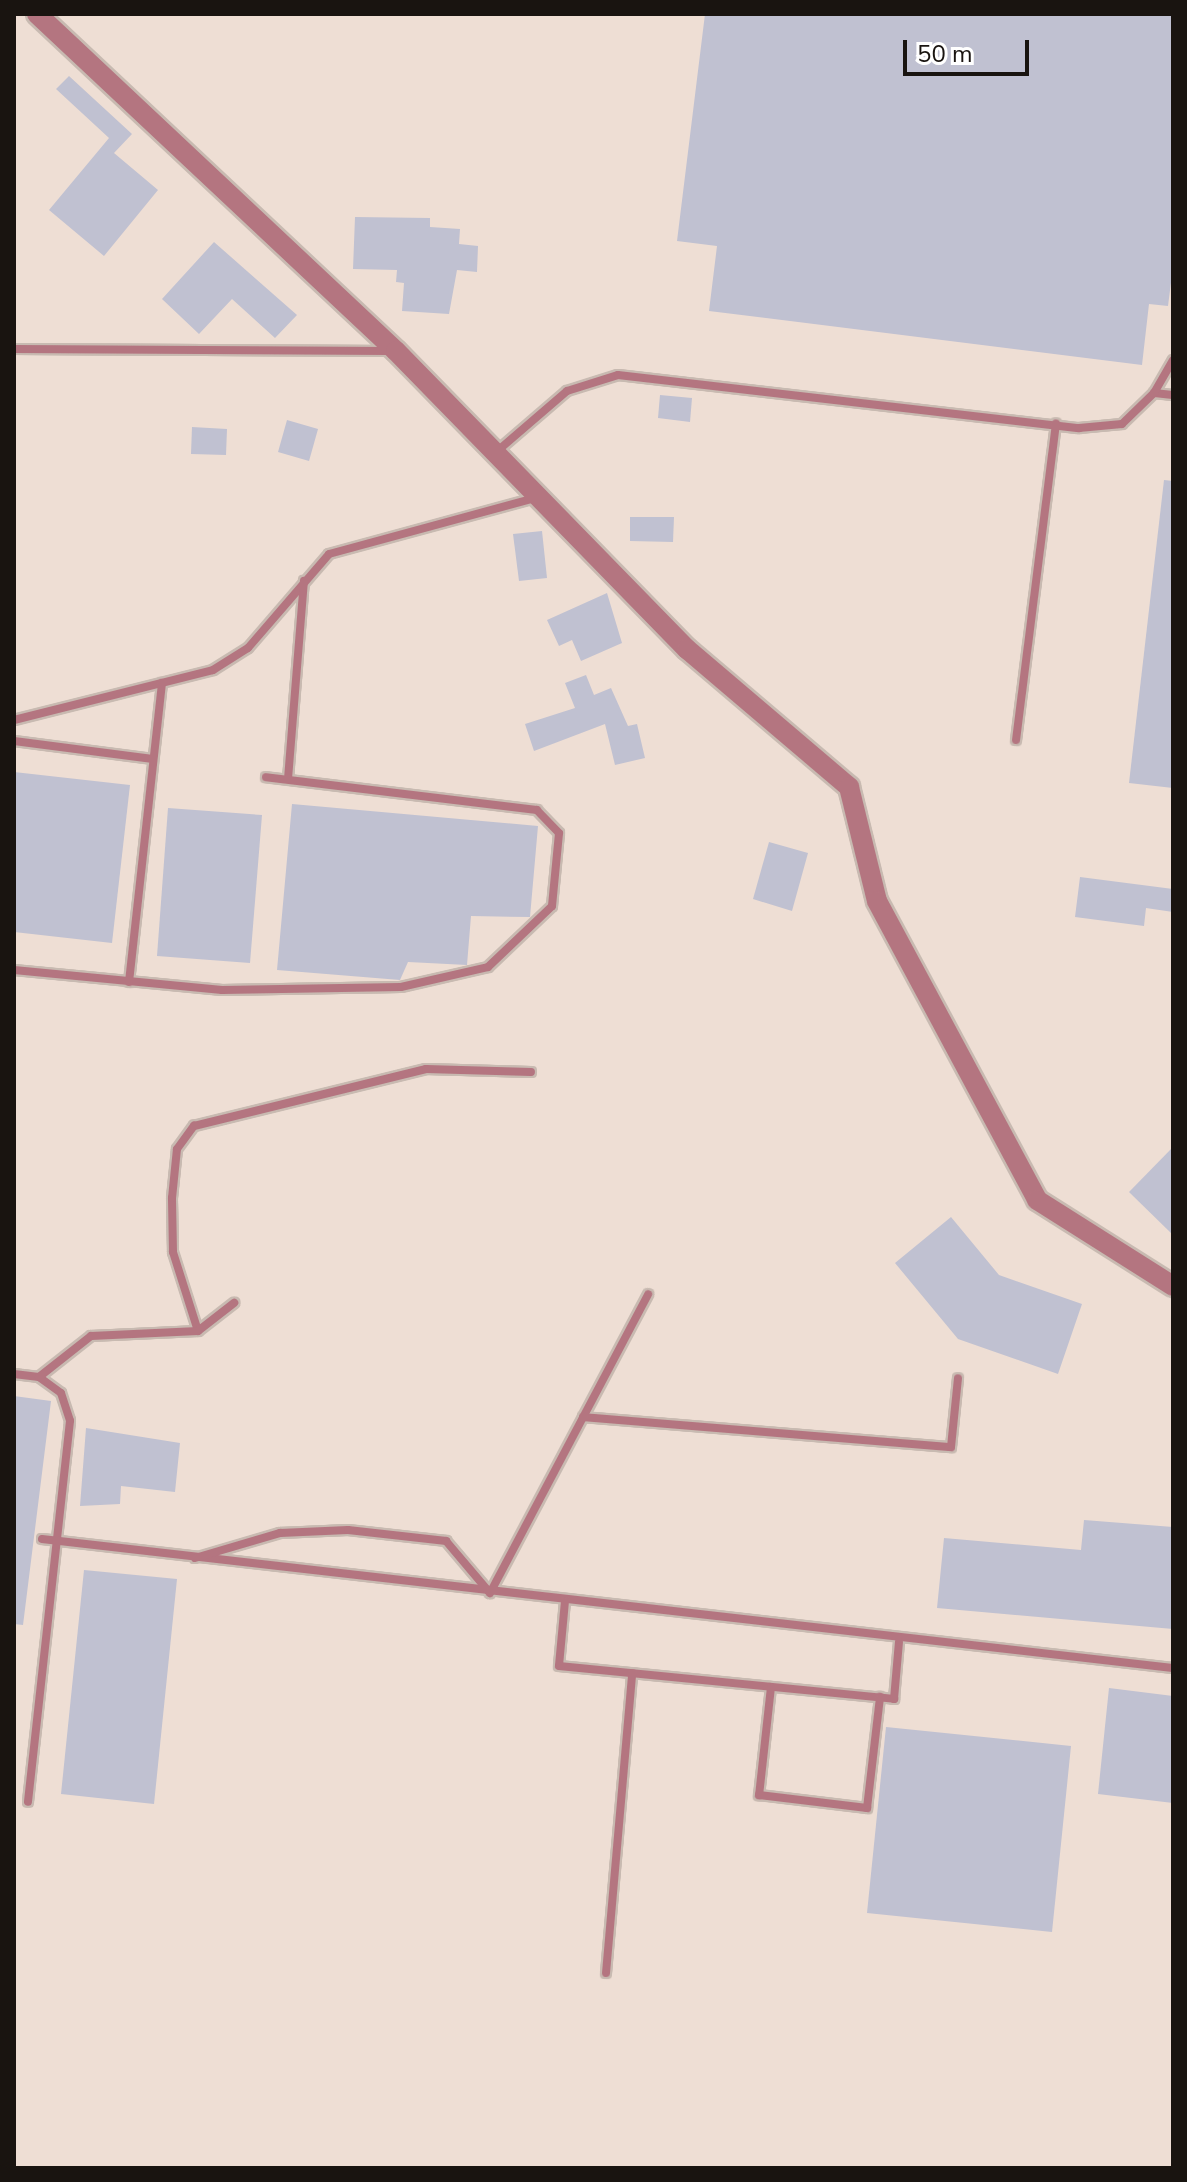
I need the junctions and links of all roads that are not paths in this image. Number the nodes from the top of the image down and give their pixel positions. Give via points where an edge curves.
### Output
1 (37, 14) edge
2 (14, 349) edge
3 (396, 351) junction
4 (1173, 360) edge
5 (1154, 393) junction
6 (1173, 395) edge
7 (1056, 424) junction
8 (494, 454) junction
9 (536, 498) junction
10 (304, 581) junction
11 (162, 683) junction
12 (14, 720) edge
13 (1016, 740) dead end
14 (14, 741) edge
15 (153, 759) junction
16 (266, 777) dead end
17 (288, 779) junction
18 (14, 970) edge
19 (129, 982) junction
20 (531, 1072) dead end
21 (1173, 1286) edge
22 (648, 1294) dead end
23 (234, 1303) dead end
24 (198, 1331) junction
25 (14, 1372) edge
26 (39, 1377) junction
27 (958, 1378) dead end
28 (583, 1417) junction
29 (42, 1539) dead end
30 (59, 1542) junction
31 (190, 1559) junction
32 (490, 1593) junction
33 (565, 1601) junction
34 (899, 1642) junction
35 (1173, 1668) edge
36 (632, 1673) junction
37 (771, 1687) junction
38 (880, 1697) junction
39 (28, 1802) dead end
40 (606, 1973) dead end

1 - 3 street
2 - 3 lane
3 - 8 street
4 - 5 lane
5 - 6 lane
5 - 7 lane via 1122,424
7 - 8 lane via 618,375 567,391
7 - 13 lane
8 - 9 street
9 - 10 lane via 329,554
9 - 21 street via 687,649 849,787 877,901 1037,1200
10 - 11 lane via 248,648 213,670
10 - 17 lane
11 - 12 lane
11 - 15 lane
14 - 15 lane
15 - 19 lane
16 - 17 lane
17 - 19 lane via 549,816 559,833 552,906 488,967 401,987 222,990
18 - 19 lane
20 - 24 lane via 426,1069 194,1126 177,1149 172,1212 173,1252
22 - 28 lane
23 - 24 lane
24 - 26 lane via 91,1336
25 - 26 lane
26 - 30 lane via 61,1393 70,1421
27 - 28 lane via 951,1447
28 - 32 lane
29 - 30 lane
30 - 31 lane
30 - 39 lane
31 - 32 lane
31 - 32 lane via 280,1533 348,1530 446,1541
32 - 33 lane
33 - 34 lane
33 - 36 lane via 559,1666
34 - 35 lane
34 - 38 lane via 894,1699
36 - 37 lane
36 - 40 lane
37 - 38 lane
37 - 38 lane via 759,1795 867,1808

